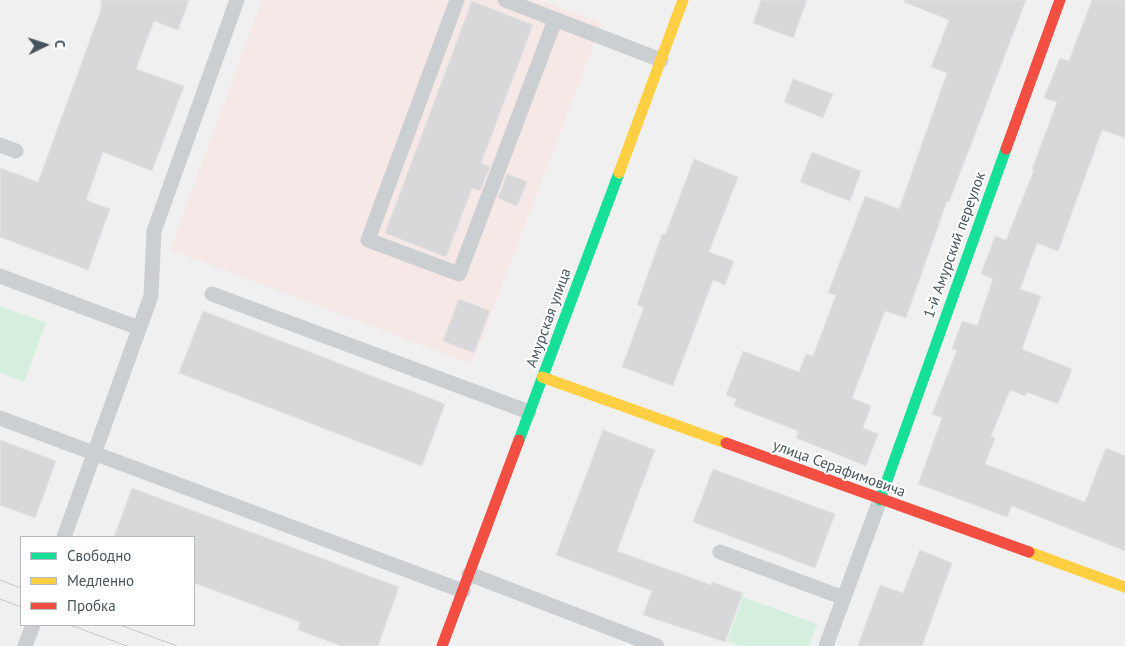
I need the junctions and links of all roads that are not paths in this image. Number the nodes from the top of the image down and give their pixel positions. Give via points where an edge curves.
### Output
1 (237, 0) edge
2 (457, 0) edge
3 (505, 0) edge
4 (1060, 0) edge
5 (678, 2) edge
6 (555, 20) junction
7 (661, 60) junction
8 (0, 145) edge
9 (16, 151) dead end
10 (0, 276) edge
11 (212, 294) dead end
12 (138, 328) junction
13 (542, 377) junction
14 (529, 412) junction
15 (0, 418) edge
16 (94, 453) junction
17 (880, 500) junction
18 (64, 536) edge
19 (720, 552) dead end
20 (469, 574) junction
21 (1125, 588) edge
22 (463, 591) junction
23 (844, 598) junction
24 (33, 626) edge
25 (25, 646) edge
26 (442, 646) edge
27 (657, 646) edge
28 (826, 646) edge

1 - 12 lane via 154,231 151,296
2 - 6 lane via 368,240 459,274
3 - 6 lane
4 - 17 street, 1-й Амурский переулок
5 - 7 street, Амурская улица
6 - 7 lane
7 - 13 street, Амурская улица
8 - 9 lane
10 - 12 lane
11 - 14 lane
12 - 16 lane
13 - 14 street, Амурская улица
13 - 17 street, улица Серафимовича
14 - 20 street, Амурская улица
15 - 16 lane
16 - 18 lane
16 - 22 lane
17 - 21 street, улица Серафимовича
17 - 23 lane
19 - 23 lane
20 - 22 street, Амурская улица
20 - 27 lane
22 - 26 street, Амурская улица
23 - 28 lane
24 - 25 lane

